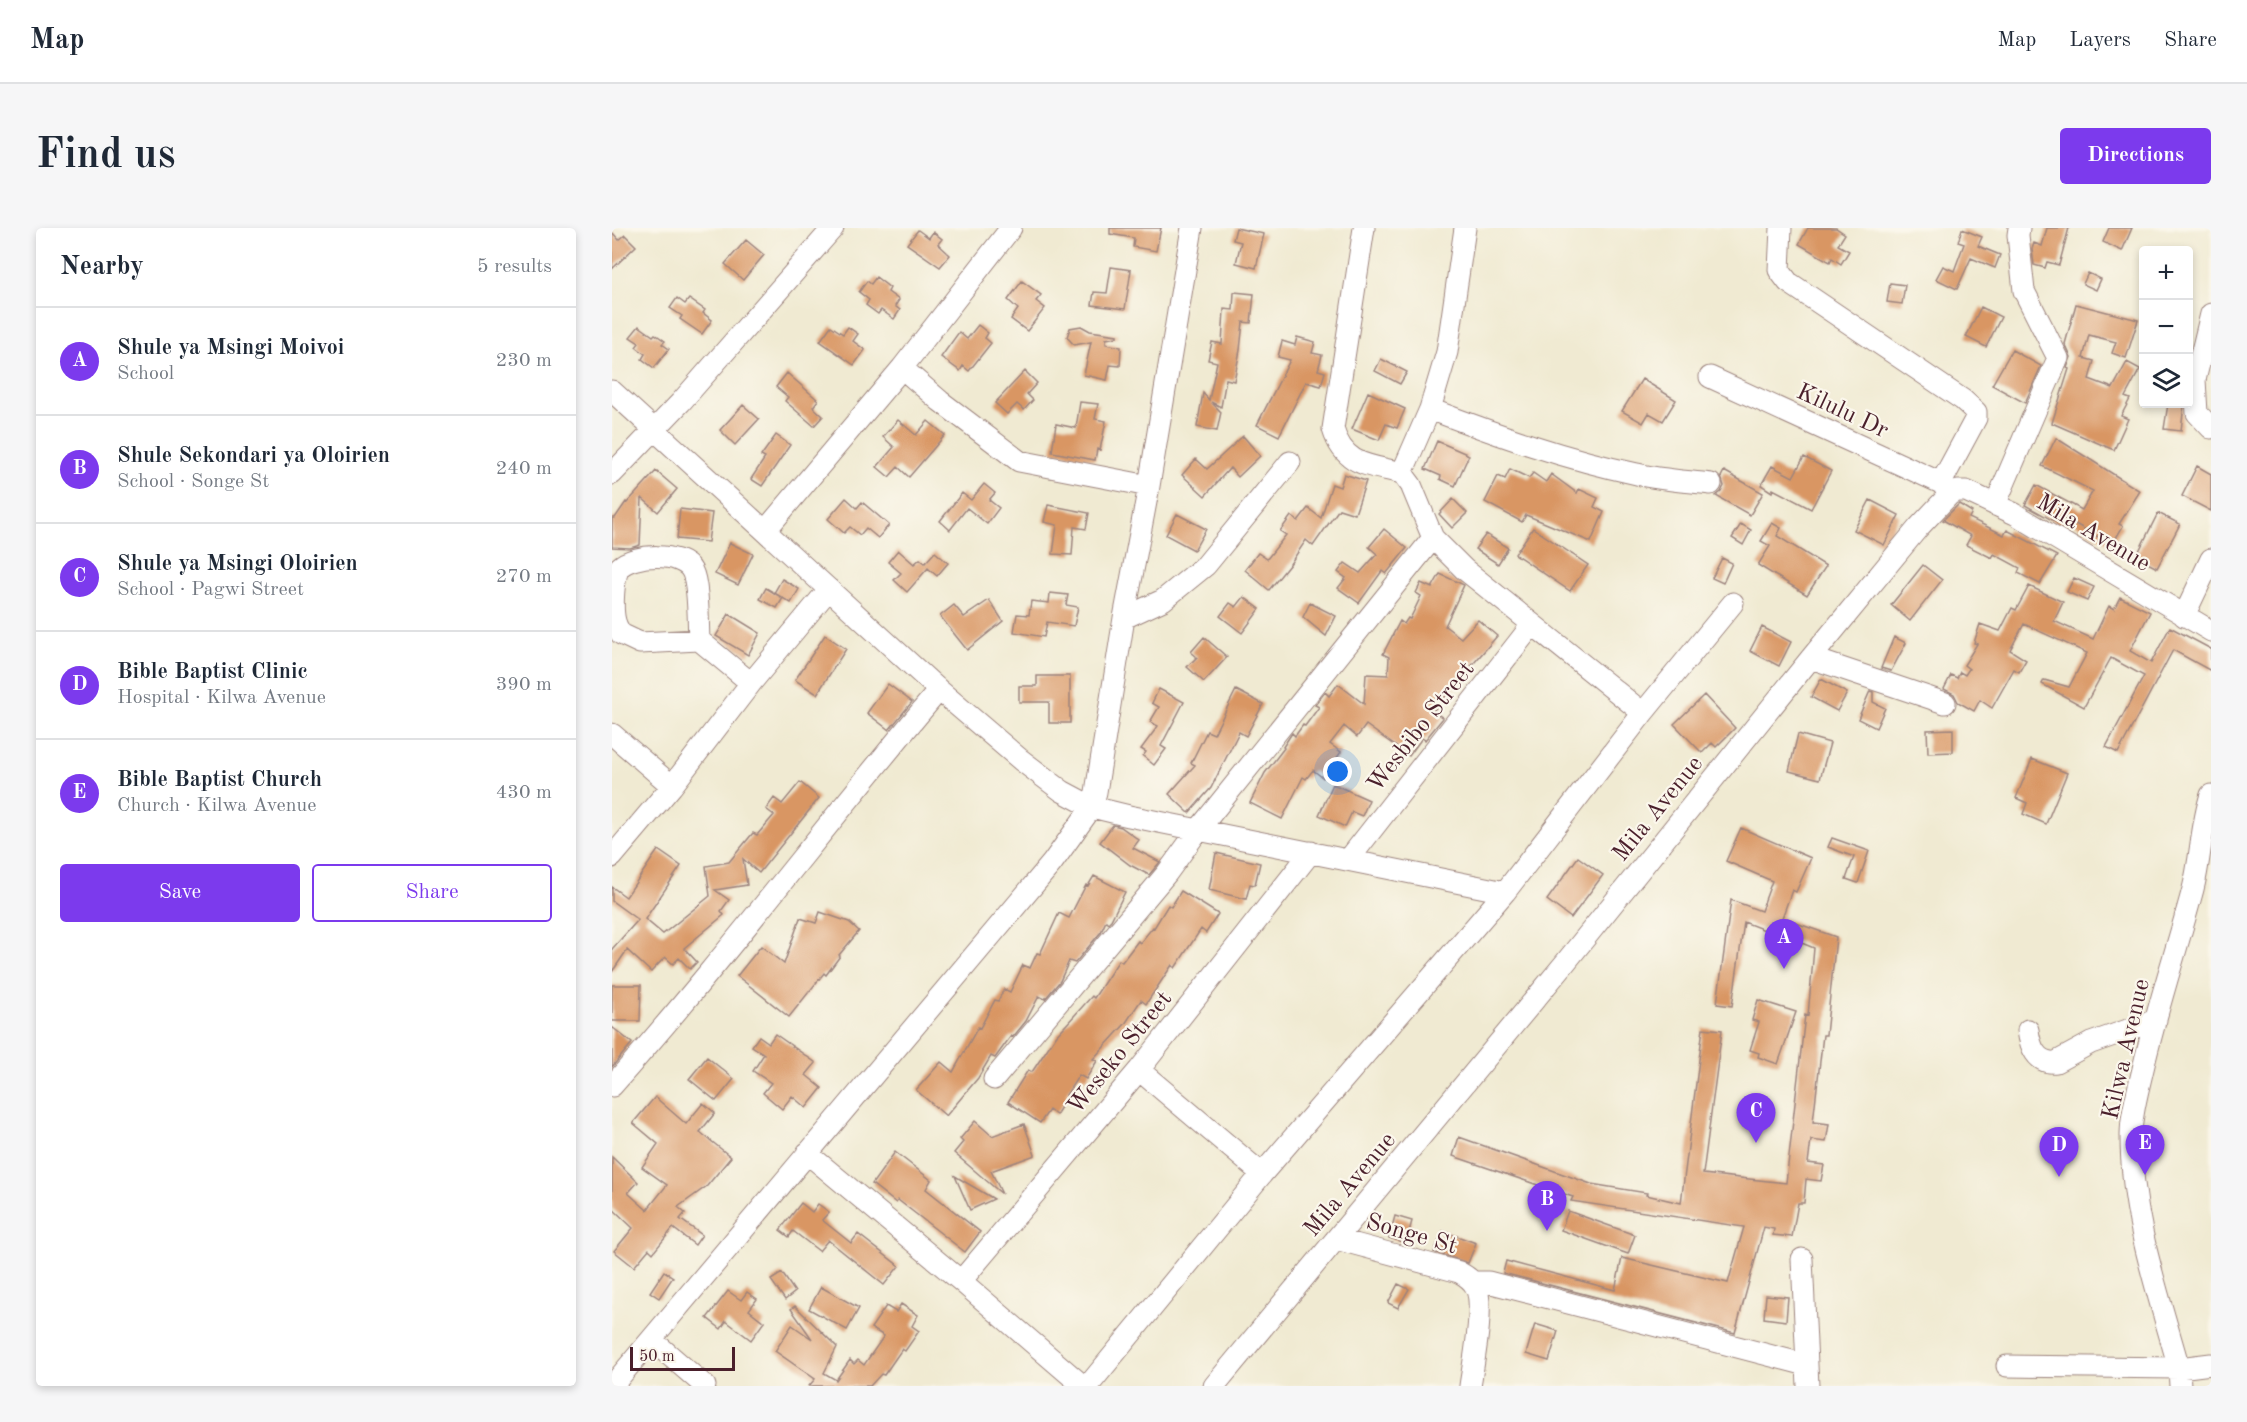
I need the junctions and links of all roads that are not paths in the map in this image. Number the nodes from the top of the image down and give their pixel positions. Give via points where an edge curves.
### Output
1 (833, 228) edge
2 (1011, 228) edge
3 (1192, 228) edge
4 (1364, 228) edge
5 (1465, 228) edge
6 (1781, 228) edge
7 (2019, 228) edge
8 (2211, 314) edge
9 (902, 368) junction
10 (1710, 377) dead end
11 (612, 391) edge
12 (1430, 409) junction
13 (2211, 428) edge
14 (653, 431) junction
15 (1290, 462) dead end
16 (1402, 473) junction
17 (612, 474) edge
18 (1711, 484) dead end
19 (1149, 486) junction
20 (1945, 489) junction
21 (1995, 504) junction
22 (765, 531) junction
23 (1433, 538) junction
24 (2211, 559) edge
25 (829, 589) junction
26 (1733, 603) dead end
27 (2184, 616) junction
28 (1124, 618) junction
29 (1532, 625) junction
30 (2211, 631) edge
31 (699, 640) junction
32 (1810, 658) junction
33 (751, 683) junction
34 (939, 690) junction
35 (1945, 703) dead end
36 (1643, 713) junction
37 (612, 734) edge
38 (672, 786) junction
39 (2211, 795) edge
40 (1092, 807) junction
41 (1199, 829) junction
42 (2206, 851) edge
43 (1311, 852) junction
44 (612, 857) edge
45 (1349, 859) junction
46 (1505, 892) junction
47 (2156, 1020) junction
48 (2028, 1030) dead end
49 (1139, 1070) junction
50 (994, 1079) dead end
51 (612, 1086) edge
52 (807, 1152) junction
53 (1263, 1174) junction
54 (1336, 1239) junction
55 (1802, 1259) dead end
56 (961, 1281) junction
57 (1473, 1282) junction
58 (652, 1340) junction
59 (2211, 1364) edge
60 (2007, 1366) dead end
61 (1807, 1376) edge
62 (2180, 1377) edge
63 (612, 1386) edge
64 (705, 1386) edge
65 (1086, 1386) edge
66 (1215, 1386) edge
67 (1470, 1386) edge

1 - 14 street
2 - 9 street
3 - 19 street
4 - 16 street via 1333,429 1338,444 1356,462
5 - 12 street via 1447,352
6 - 20 street via 1779,270 1788,282 1976,412
7 - 21 street via 2024,291 2058,358
8 - 13 street via 2195,380 2198,413
9 - 19 street via 1019,461
9 - 22 street
10 - 20 street, Kilulu Dr
11 - 14 street
12 - 16 street
12 - 18 street via 1586,462 1640,475
14 - 17 street
14 - 22 street
15 - 28 street via 1206,565 1163,600
16 - 23 street
19 - 28 street
20 - 21 street, Mila Avenue via 1966,491
20 - 32 street, Mila Avenue via 1918,528
21 - 27 street, Mila Avenue
22 - 25 street
23 - 29 street
23 - 41 street
24 - 27 street
25 - 33 street
25 - 34 street
26 - 36 street
27 - 30 street, Mila Avenue
28 - 40 street
29 - 36 street
29 - 45 street, Wesbibo Street
31 - 31 street via 640,643 621,634 614,619 615,573 621,566 633,560 668,556 689,566 695,580
31 - 33 street
32 - 35 street
32 - 54 street, Mila Avenue
33 - 38 street
34 - 40 street via 1054,785
34 - 51 street via 689,998
36 - 46 street
37 - 38 street
38 - 44 street
39 - 42 street, Kilwa Avenue via 2205,815
40 - 41 street
40 - 52 street via 1052,863
41 - 43 street
41 - 50 street via 1167,873
42 - 47 street, Kilwa Avenue
43 - 45 street
43 - 49 street, Weseko Street
45 - 46 street
46 - 53 street
47 - 48 street via 2048,1063 2038,1057
47 - 62 street, Kilwa Avenue via 2131,1134 2133,1179 2136,1208
49 - 53 street
49 - 56 street, Weseko Street
52 - 56 street
52 - 58 street
53 - 65 street
54 - 57 street, Songe St via 1459,1272
54 - 66 street, Mila Avenue
55 - 61 street
56 - 65 street
57 - 61 street via 1488,1282
57 - 67 street, Songe St via 1479,1296
58 - 63 street
58 - 64 street
59 - 62 street
60 - 62 street

